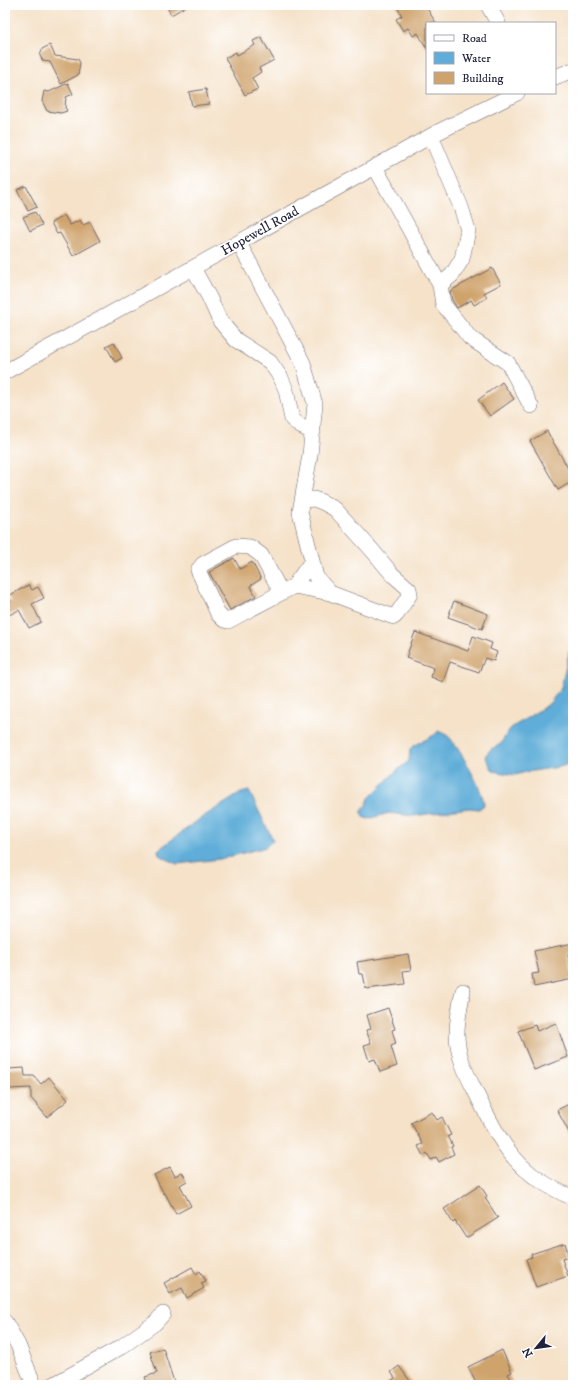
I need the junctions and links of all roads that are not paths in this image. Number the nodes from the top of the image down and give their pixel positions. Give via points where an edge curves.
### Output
1 (488, 5) edge
2 (497, 22) edge
3 (573, 70) edge
4 (556, 77) edge
5 (515, 94) edge
6 (431, 136) junction
7 (375, 167) junction
8 (239, 242) junction
9 (193, 268) junction
10 (440, 286) junction
11 (5, 372) edge
12 (531, 406) dead end
13 (312, 432) junction
14 (302, 500) junction
15 (312, 561) junction
16 (288, 589) junction
17 (330, 593) junction
18 (463, 991) dead end
19 (573, 1198) edge
20 (163, 1314) dead end
21 (5, 1322) edge
22 (34, 1385) edge
23 (53, 1385) edge

1 - 2 street
3 - 4 street
5 - 6 street, Hopewell Road
6 - 7 street, Hopewell Road
6 - 10 street via 468,230 462,259 452,275
7 - 8 street, Hopewell Road
7 - 10 street
8 - 9 street, Hopewell Road
8 - 13 street via 303,363 315,404
9 - 11 street, Hopewell Road
9 - 13 street via 220,321 236,340 270,362 286,390 292,419
10 - 12 street via 443,304 470,338 508,363
13 - 14 street
14 - 15 street via 300,512
14 - 17 street via 314,499 334,509 392,574 409,589 410,594 394,617
15 - 16 street
15 - 17 street via 316,577
16 - 16 street via 228,621 218,614 198,570 203,564 236,546 250,547 261,555
16 - 17 street
18 - 19 street via 457,1034 458,1050 463,1066 494,1130 505,1147 527,1171 540,1181
20 - 23 street via 155,1323 121,1347
21 - 22 street via 18,1345

